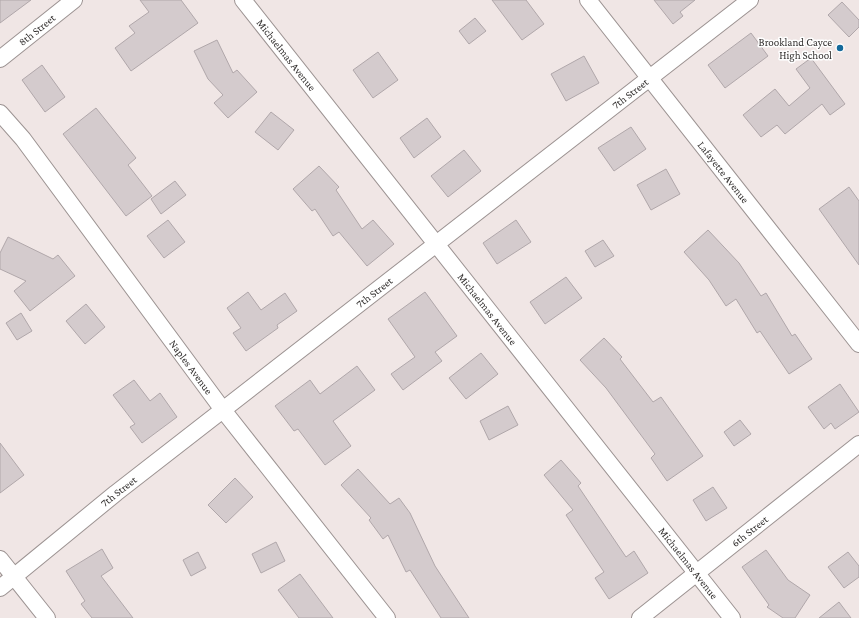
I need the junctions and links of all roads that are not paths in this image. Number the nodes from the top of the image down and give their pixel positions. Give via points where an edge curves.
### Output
1 (74, 0) edge
2 (243, 0) edge
3 (588, 0) edge
4 (750, 0) edge
5 (0, 59) edge
6 (650, 78) junction
7 (0, 113) edge
8 (436, 244) junction
9 (859, 344) edge
10 (223, 410) junction
11 (859, 444) edge
12 (0, 559) edge
13 (696, 573) junction
14 (14, 577) junction
15 (0, 588) edge
16 (47, 618) edge
17 (388, 618) edge
18 (640, 618) edge
19 (732, 618) edge

1 - 5 street, 8th Street
2 - 8 street, Michaelmas Avenue
3 - 6 street, Lafayette Avenue
4 - 6 street, 7th Street
6 - 8 street, 7th Street
6 - 9 street, Lafayette Avenue
7 - 10 street, Naples Avenue via 23,139
8 - 10 street, 7th Street
8 - 13 street, Michaelmas Avenue
10 - 14 street, 7th Street
10 - 17 street, Naples Avenue
11 - 13 street, 6th Street
12 - 14 street
13 - 18 street, 6th Street
13 - 19 street, Michaelmas Avenue
14 - 15 street, 7th Street
14 - 16 street

